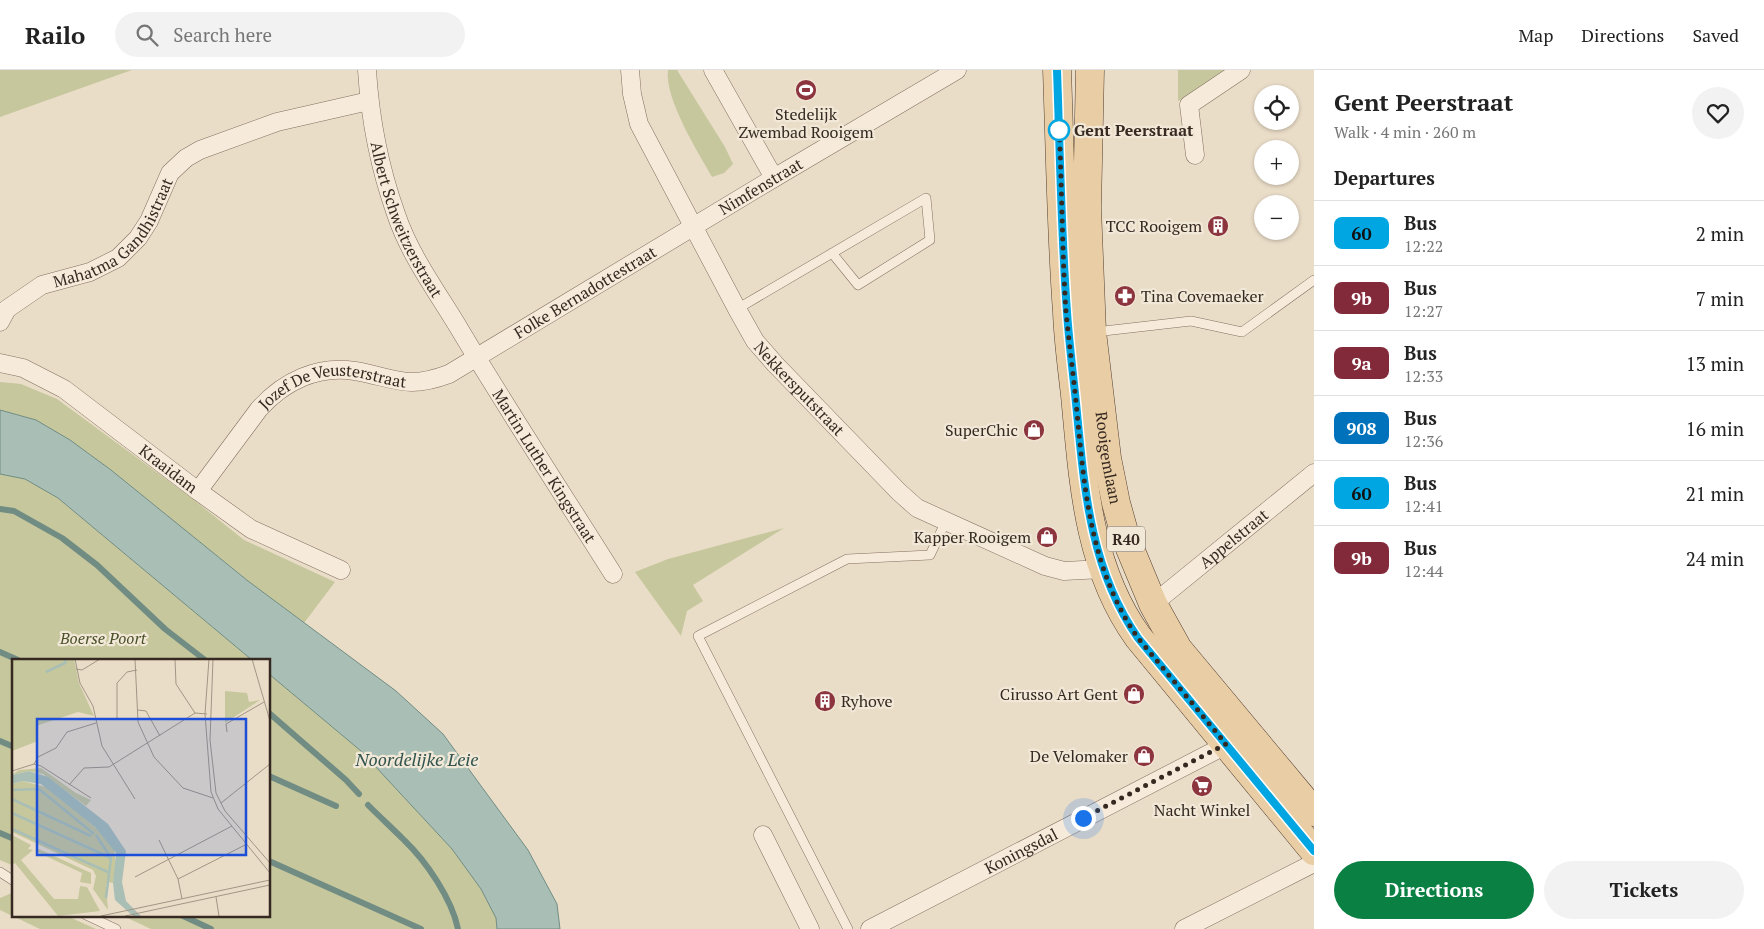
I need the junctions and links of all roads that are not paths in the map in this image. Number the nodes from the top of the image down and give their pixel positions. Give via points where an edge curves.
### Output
1 (367, 70) edge
2 (630, 70) edge
3 (713, 70) edge
4 (957, 70) edge
5 (1057, 70) edge
6 (1090, 70) edge
7 (1241, 70) edge
8 (369, 101) junction
9 (1195, 155) dead end
10 (774, 178) junction
11 (693, 226) junction
12 (832, 253) junction
13 (1314, 280) edge
14 (736, 309) junction
15 (0, 322) edge
16 (1092, 332) junction
17 (476, 358) junction
18 (0, 363) edge
19 (1314, 473) edge
20 (198, 491) junction
21 (946, 522) junction
22 (1103, 569) junction
23 (341, 570) dead end
24 (613, 574) dead end
25 (1154, 604) junction
26 (1226, 744) junction
27 (1314, 812) edge
28 (763, 835) dead end
29 (1314, 851) edge
30 (1314, 863) edge
31 (0, 872) edge
32 (12, 880) edge
33 (88, 916) edge
34 (116, 929) edge
35 (810, 929) edge
36 (848, 929) edge
37 (870, 929) edge
38 (1184, 929) edge

1 - 8 street, Albert Schweitzerstraat
2 - 11 street, Nekkersputstraat via 639,124
3 - 10 street
4 - 10 street, Nimfenstraat
5 - 22 main road, Rooigemlaan / R40 via 1066,312 1085,494 1091,530
6 - 16 main road, Rooigemlaan / R40 via 1087,208
7 - 9 street via 1189,105
8 - 15 street, Mahatma Gandhistraat via 277,122 186,158 170,173 138,238 118,258 90,272 42,286 7,309
8 - 17 street, Albert Schweitzerstraat via 396,215 409,246
10 - 11 street, Nimfenstraat
11 - 14 street, Nekkersputstraat
11 - 17 street, Folke Bernadottestraat
12 - 12 lane via 883,223 926,198 930,240 858,285
12 - 14 lane
13 - 16 lane via 1242,332 1191,322
14 - 21 street, Nekkersputstraat via 755,341 775,364 892,485 917,508
16 - 25 main road, Rooigemlaan / R40 via 1107,458 1116,503 1126,540
17 - 20 street, Jozef De Veusterstraat via 449,374 420,382 392,381 339,370 307,375 293,381 264,404
17 - 24 street, Martin Luther Kingstraat
18 - 20 street, Kraaidam via 23,368 64,388
19 - 25 street, Appelstraat
20 - 23 street, Kraaidam via 251,529
21 - 22 street, Nekkersputstraat via 1045,566 1064,571
21 - 36 lane via 930,555 847,559 698,636
22 - 26 main road, Rooigemlaan / R40 via 1113,595 1134,632
25 - 27 main road, Rooigemlaan / R40 via 1178,649
26 - 29 main road, Rooigemlaan / R40
26 - 37 street, Koningsdal
28 - 35 street
30 - 38 street
31 - 32 lane
33 - 34 lane

